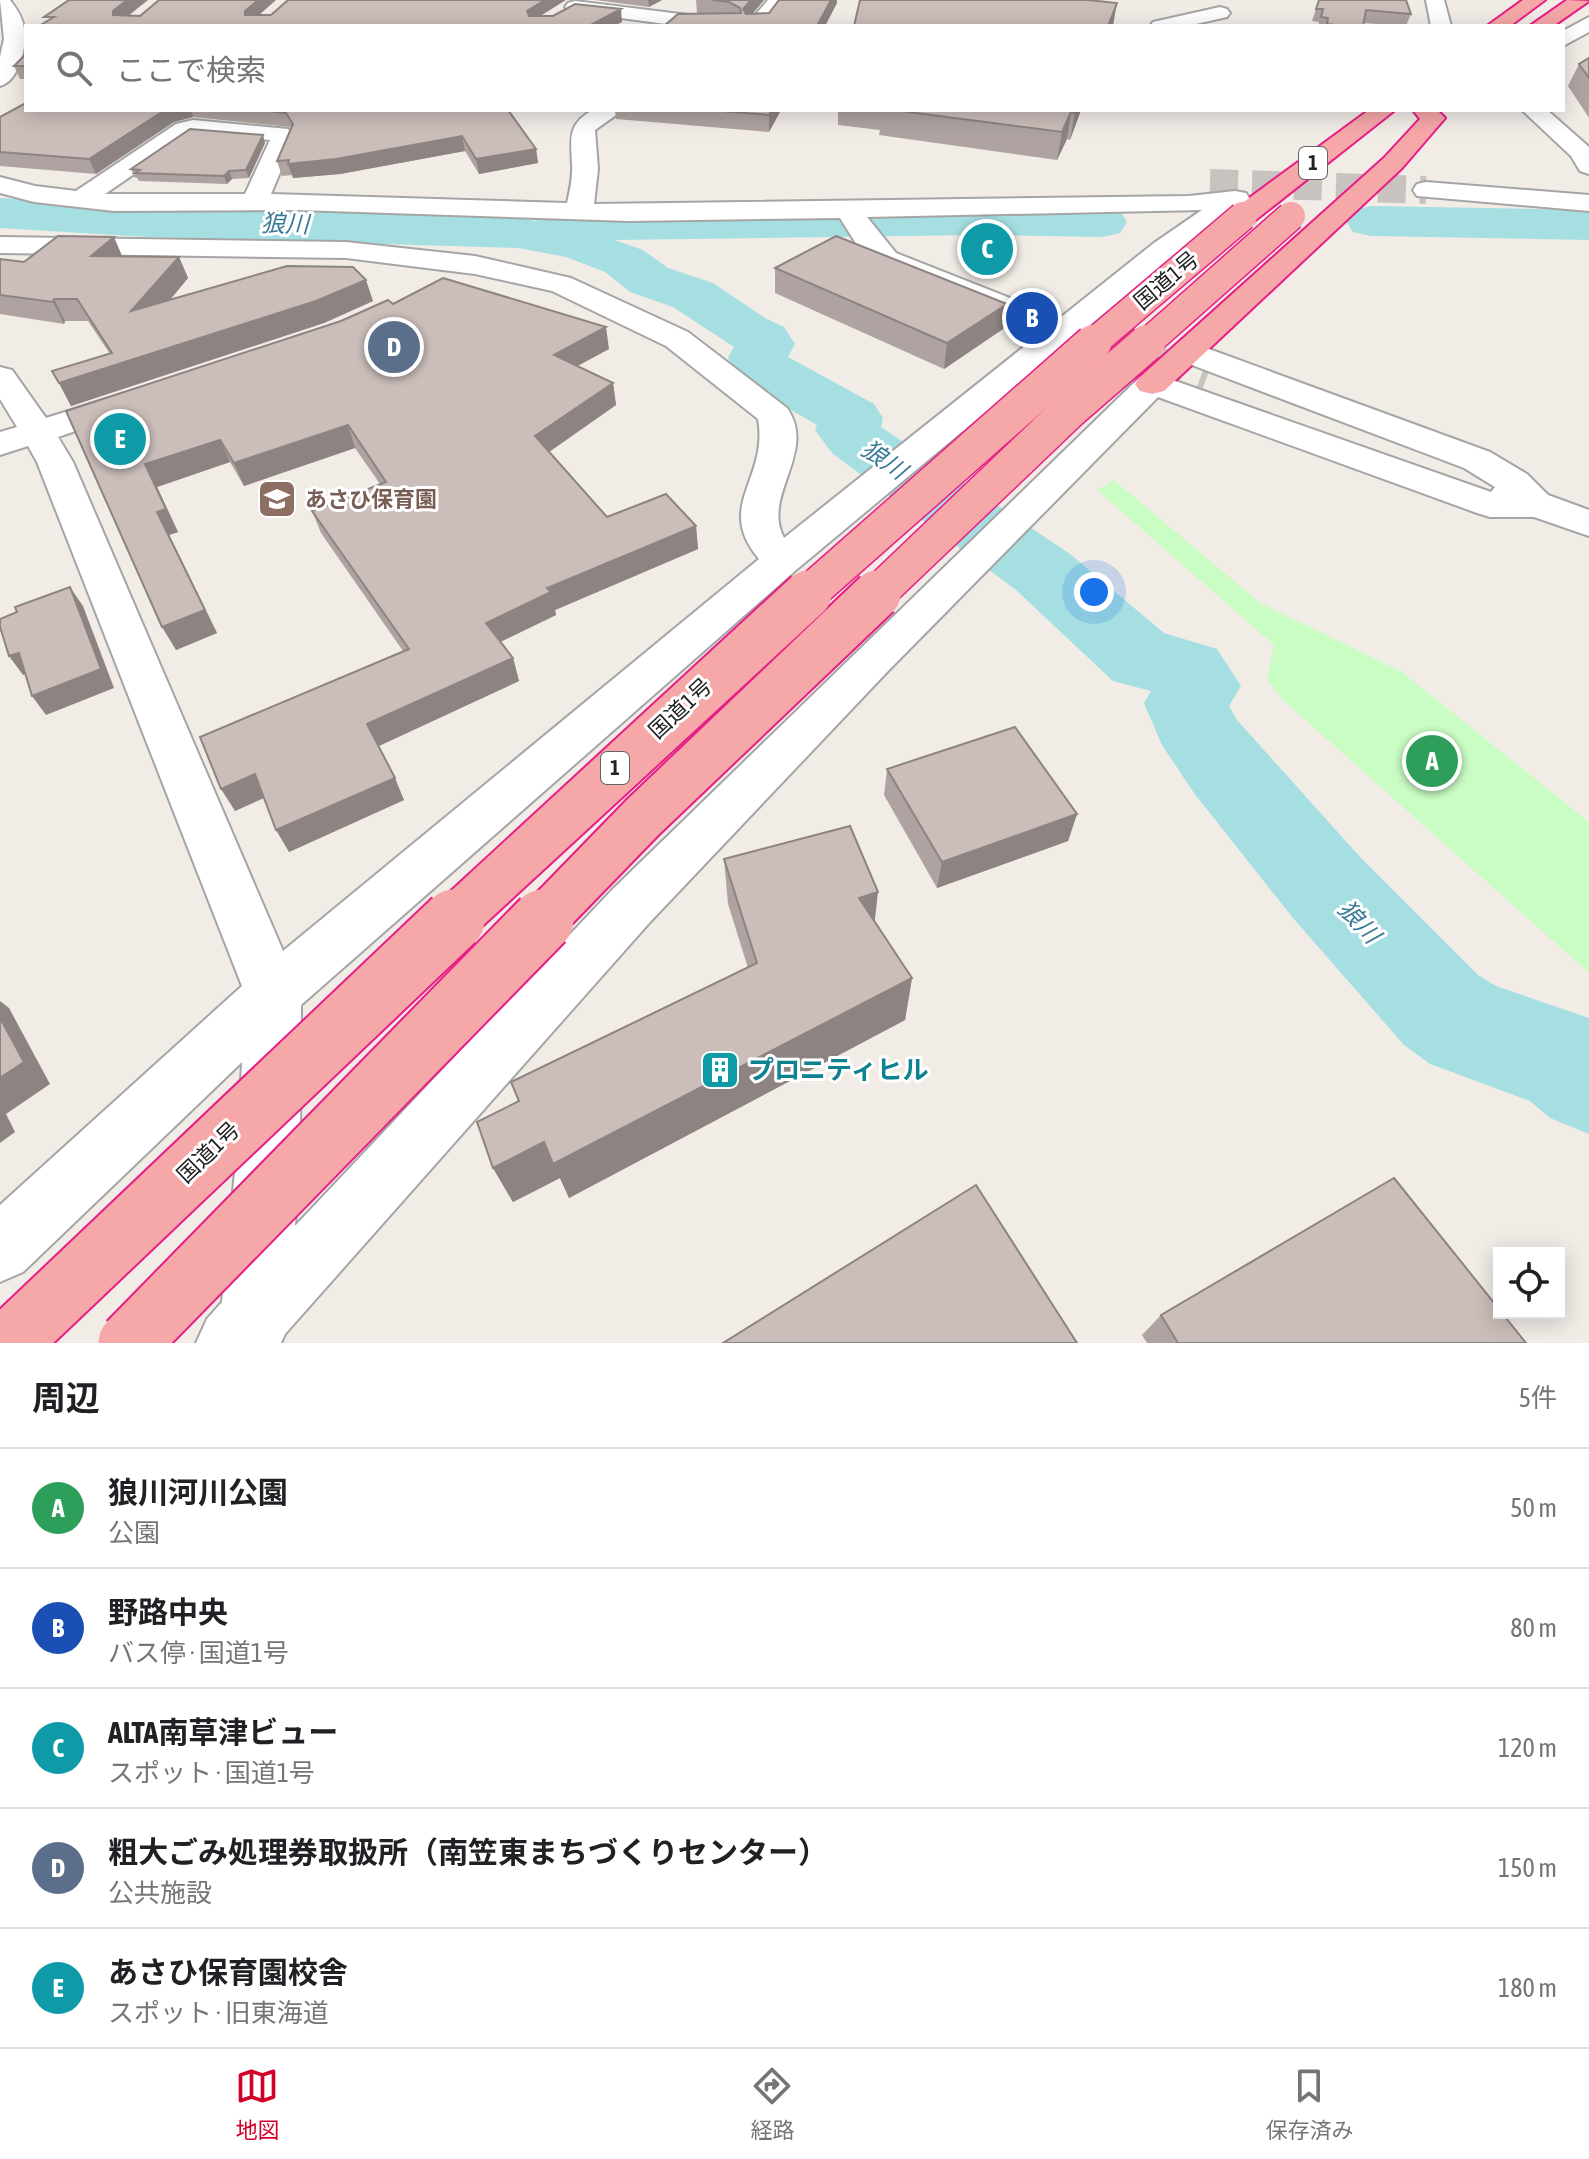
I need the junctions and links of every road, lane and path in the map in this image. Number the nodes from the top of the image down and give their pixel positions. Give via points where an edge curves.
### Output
1 (1, 0) edge
2 (778, 0) edge
3 (1435, 0) edge
4 (1536, 0) edge
5 (1580, 0) edge
6 (580, 4) edge
7 (1199, 4) dead end
8 (1220, 13) junction
9 (552, 20) edge
10 (1243, 22) dead end
11 (1589, 23) edge
12 (715, 24) edge
13 (758, 24) edge
14 (1169, 24) edge
15 (1441, 24) edge
16 (1500, 24) edge
17 (1543, 24) edge
18 (1565, 39) edge
19 (4, 89) edge
20 (595, 112) edge
21 (1361, 112) edge
22 (1381, 112) edge
23 (1422, 112) edge
24 (1426, 112) edge
25 (1535, 112) edge
26 (1589, 166) edge
27 (1352, 168) dead end
28 (0, 185) edge
29 (1426, 190) tunnel mouth
30 (81, 199) junction
31 (1230, 199) junction
32 (255, 202) junction
33 (1589, 203) edge
34 (996, 206) junction
35 (1091, 207) junction
36 (1303, 207) dead end
37 (580, 209) junction
38 (848, 209) junction
39 (0, 245) edge
40 (1164, 249) junction
41 (1032, 318) tunnel mouth
42 (1181, 373) junction
43 (0, 377) edge
44 (155, 393) edge
45 (17, 438) edge
46 (1536, 505) junction
47 (1589, 524) edge
48 (782, 561) junction
49 (731, 604) junction
50 (872, 661) junction
51 (273, 994) junction
52 (0, 1249) edge
53 (247, 1335) edge
54 (9, 1343) edge
55 (129, 1343) edge

1 - 19 street via 17,36
2 - 13 street
3 - 15 street
4 - 16 highway
5 - 17 highway
6 - 9 street
6 - 12 street
7 - 8 street
8 - 10 street
8 - 14 street
11 - 18 street
20 - 37 street via 582,129
21 - 31 highway
22 - 31 highway, 国道1号 / 1
23 - 27 highway, 1
24 - 42 highway via 1433,118 1393,163
25 - 26 street
28 - 30 street
29 - 33 street
30 - 32 street
30 - 32 street via 193,127 283,137
31 - 34 street via 1115,188
31 - 35 street
31 - 40 street
31 - 54 highway, 国道1号 / 1, bridge via 1092,341 720,670 396,971
32 - 37 street
34 - 35 street
34 - 38 street
35 - 40 street via 1139,215 1154,228
36 - 55 highway, 国道1号 / 1, bridge via 1070,410 654,806
37 - 38 street via 712,214
38 - 41 street via 886,259
39 - 48 street via 346,250 420,272 475,265 561,284 677,339 775,415 780,446 756,511 768,548
40 - 48 street
42 - 46 street
42 - 46 street via 1490,505
42 - 50 street
43 - 45 street via 17,398
44 - 45 street
45 - 51 street via 55,462
46 - 47 street
48 - 49 street
49 - 50 street
49 - 51 street
50 - 53 street via 631,906
51 - 52 street
51 - 53 street via 269,1142

